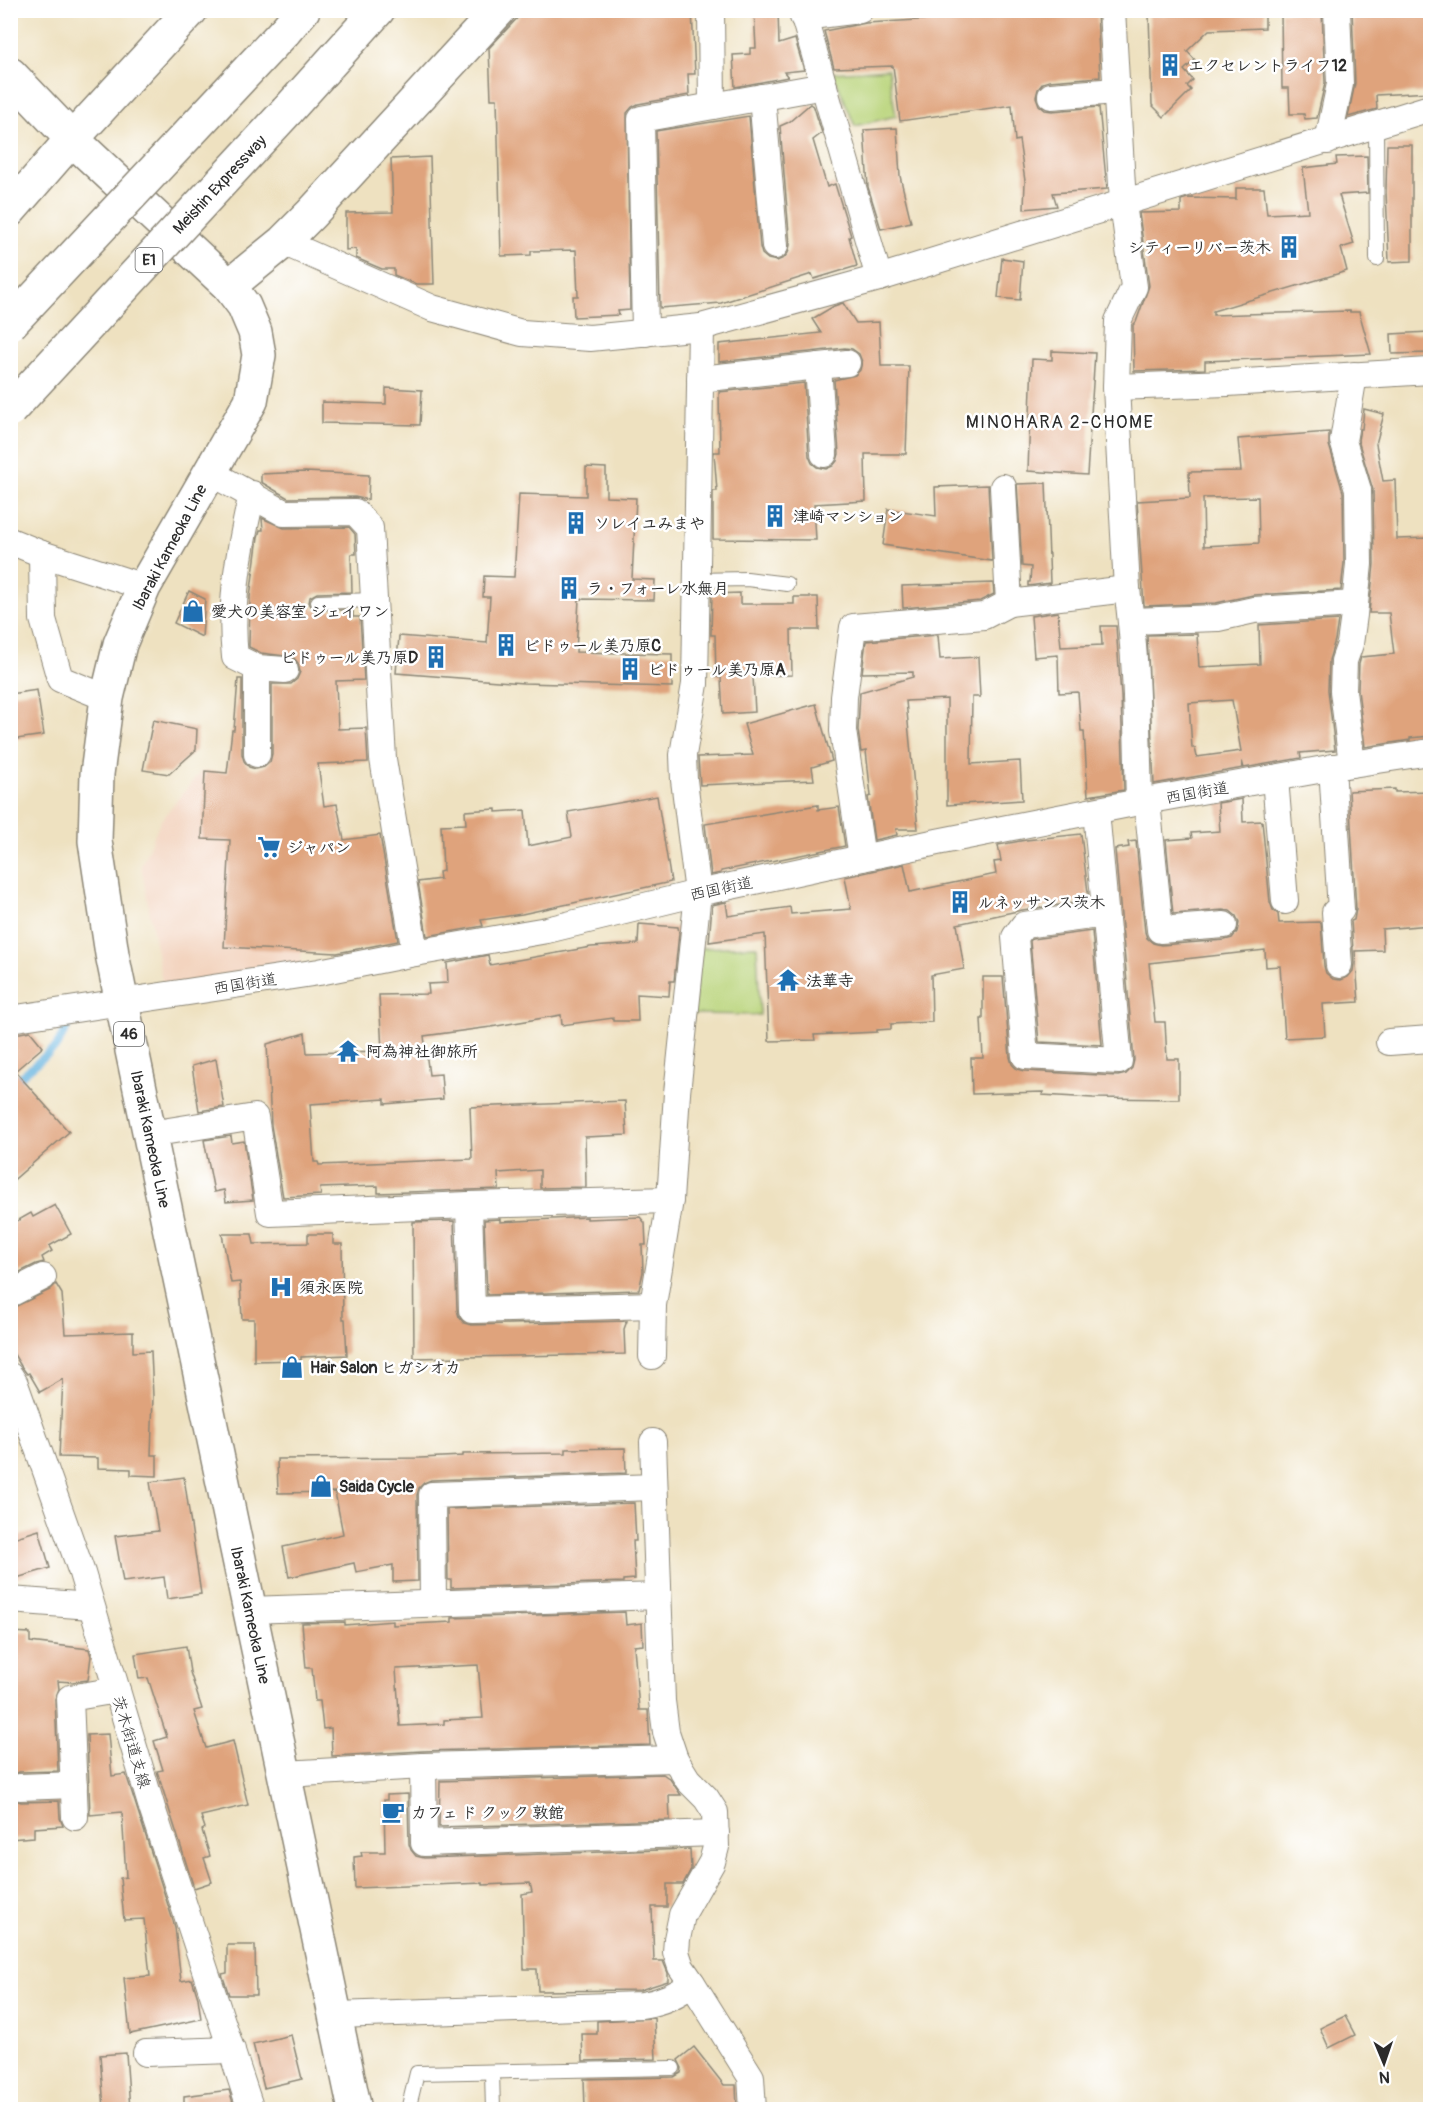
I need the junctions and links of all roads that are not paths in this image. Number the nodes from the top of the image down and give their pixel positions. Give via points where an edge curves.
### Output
1 (191, 10) edge
2 (378, 10) edge
3 (499, 10) edge
4 (711, 10) edge
5 (860, 10) edge
6 (1112, 10) edge
7 (1337, 10) edge
8 (802, 14) edge
9 (293, 21) edge
10 (10, 74) edge
11 (824, 86) junction
12 (1116, 91) junction
13 (1051, 96) dead end
14 (762, 97) junction
15 (712, 106) junction
16 (1431, 108) edge
17 (1376, 125) junction
18 (72, 139) junction
19 (1328, 141) junction
20 (1123, 203) junction
21 (10, 210) edge
22 (283, 242) junction
23 (775, 246) dead end
24 (1377, 259) dead end
25 (879, 278) junction
26 (229, 286) junction
27 (10, 324) edge
28 (701, 327) junction
29 (645, 333) junction
30 (847, 363) dead end
31 (819, 366) junction
32 (1431, 371) edge
33 (1354, 375) junction
34 (700, 379) junction
35 (1116, 387) junction
36 (10, 410) edge
37 (824, 454) dead end
38 (208, 472) junction
39 (1003, 487) dead end
40 (252, 494) junction
41 (10, 541) edge
42 (42, 554) junction
43 (696, 580) junction
44 (787, 584) dead end
45 (144, 587) junction
46 (1127, 589) junction
47 (373, 600) junction
48 (318, 602) dead end
49 (1008, 603) junction
50 (1355, 604) junction
51 (1131, 621) junction
52 (257, 668) junction
53 (285, 670) dead end
54 (107, 698) junction
55 (1431, 752) edge
56 (257, 754) dead end
57 (1342, 765) junction
58 (1275, 778) junction
59 (1143, 802) junction
60 (1096, 811) junction
61 (862, 858) junction
62 (698, 893) junction
63 (1285, 901) dead end
64 (1105, 914) junction
65 (1224, 925) dead end
66 (415, 953) junction
67 (1339, 965) dead end
68 (122, 1003) junction
69 (10, 1019) edge
70 (1431, 1039) edge
71 (1389, 1042) dead end
72 (150, 1134) junction
73 (670, 1200) junction
74 (469, 1205) junction
75 (43, 1276) dead end
76 (10, 1294) edge
77 (653, 1305) junction
78 (652, 1356) dead end
79 (10, 1376) edge
80 (653, 1442) dead end
81 (654, 1487) junction
82 (658, 1596) junction
83 (10, 1600) edge
84 (433, 1604) junction
85 (91, 1606) junction
86 (249, 1610) junction
87 (117, 1690) junction
88 (675, 1759) junction
89 (423, 1766) junction
90 (285, 1774) junction
91 (74, 1785) junction
92 (20, 1787) dead end
93 (75, 1817) dead end
94 (716, 1833) junction
95 (692, 1983) junction
96 (336, 2015) junction
97 (232, 2050) junction
98 (146, 2053) dead end
99 (673, 2068) dead end
100 (492, 2072) junction
101 (251, 2109) edge
102 (355, 2109) edge
103 (408, 2109) edge
104 (493, 2109) edge
105 (753, 2109) edge

1 - 18 main road
2 - 36 main road, Meishin Expressway / E1, bridge
3 - 22 main road
4 - 15 street
5 - 8 street
6 - 12 street
7 - 19 street via 1340,84
8 - 11 street
9 - 27 main road, bridge
10 - 18 main road, Ibaraki Kameoka Line / 46
11 - 14 street
11 - 25 street
12 - 13 street
12 - 20 street
14 - 15 street
14 - 23 street
15 - 29 street via 640,119
16 - 17 street
17 - 19 street
17 - 24 lane
18 - 21 main road
18 - 26 main road, Ibaraki Kameoka Line / 46
19 - 20 street
20 - 25 street
20 - 35 street via 1134,286 1118,321
22 - 26 main road
22 - 29 street via 432,308 522,333 590,338
25 - 28 street
26 - 38 main road, Ibaraki Kameoka Line / 46 via 252,323 259,355 250,401
28 - 29 street
28 - 34 street
30 - 31 street
31 - 34 street
31 - 37 street
32 - 33 street
33 - 35 street
33 - 50 street via 1343,441 1358,490
34 - 43 street
35 - 46 street
38 - 40 street
38 - 45 main road, Ibaraki Kameoka Line / 46
39 - 49 street
40 - 47 street via 284,513 355,512 370,528
40 - 52 street via 238,562 232,636 235,657
41 - 42 street
42 - 45 street
42 - 54 street via 43,620 60,679
43 - 44 lane via 747,579
43 - 62 street via 694,684 683,755
45 - 54 main road, Ibaraki Kameoka Line / 46 via 120,644
46 - 49 street
46 - 51 street
47 - 48 lane
47 - 66 street via 383,759
49 - 61 street via 984,616 853,627 843,731
50 - 51 street via 1254,610 1218,618
50 - 57 street via 1344,661
51 - 59 street
52 - 53 street
52 - 56 street
54 - 68 main road, Ibaraki Kameoka Line / 46 via 95,841
55 - 57 street, 西国街道
57 - 58 street, 西国街道
57 - 67 street via 1341,910 1335,912
58 - 59 street, 西国街道
58 - 63 street
59 - 60 street, 西国街道
59 - 65 street via 1160,930
60 - 61 street, 西国街道
60 - 64 street
61 - 62 street, 西国街道
62 - 66 street, 西国街道 via 547,930
62 - 73 street
64 - 64 street via 1119,1061 1025,1056 1015,937 1024,925
66 - 68 street, 西国街道
68 - 69 street, 西国街道
68 - 72 main road, Ibaraki Kameoka Line / 46
70 - 71 street
72 - 74 street via 255,1117 270,1213
72 - 86 main road, Ibaraki Kameoka Line / 46
73 - 74 street
73 - 77 street
74 - 77 street via 472,1310
75 - 76 street
77 - 78 street
79 - 85 street, 茨木街道支線
80 - 81 street
81 - 82 street
81 - 84 street via 432,1496
82 - 84 street
82 - 88 street via 662,1701
83 - 85 street
84 - 86 street
85 - 87 street, 茨木街道支線
86 - 90 main road, Ibaraki Kameoka Line / 46
87 - 91 street via 70,1698
87 - 97 street, 茨木街道支線
88 - 89 street
88 - 94 street via 715,1812
89 - 90 street
89 - 94 street via 424,1843
90 - 96 main road, Ibaraki Kameoka Line / 46
91 - 92 street
91 - 93 street
94 - 95 street via 712,1862 682,1915 677,1939 676,1953
95 - 96 street via 668,1998 642,2005
95 - 105 street via 751,2077
96 - 102 main road, Ibaraki Kameoka Line / 46
97 - 98 street
97 - 101 street, 茨木街道支線
99 - 100 lane
100 - 103 lane via 417,2073
100 - 104 lane

